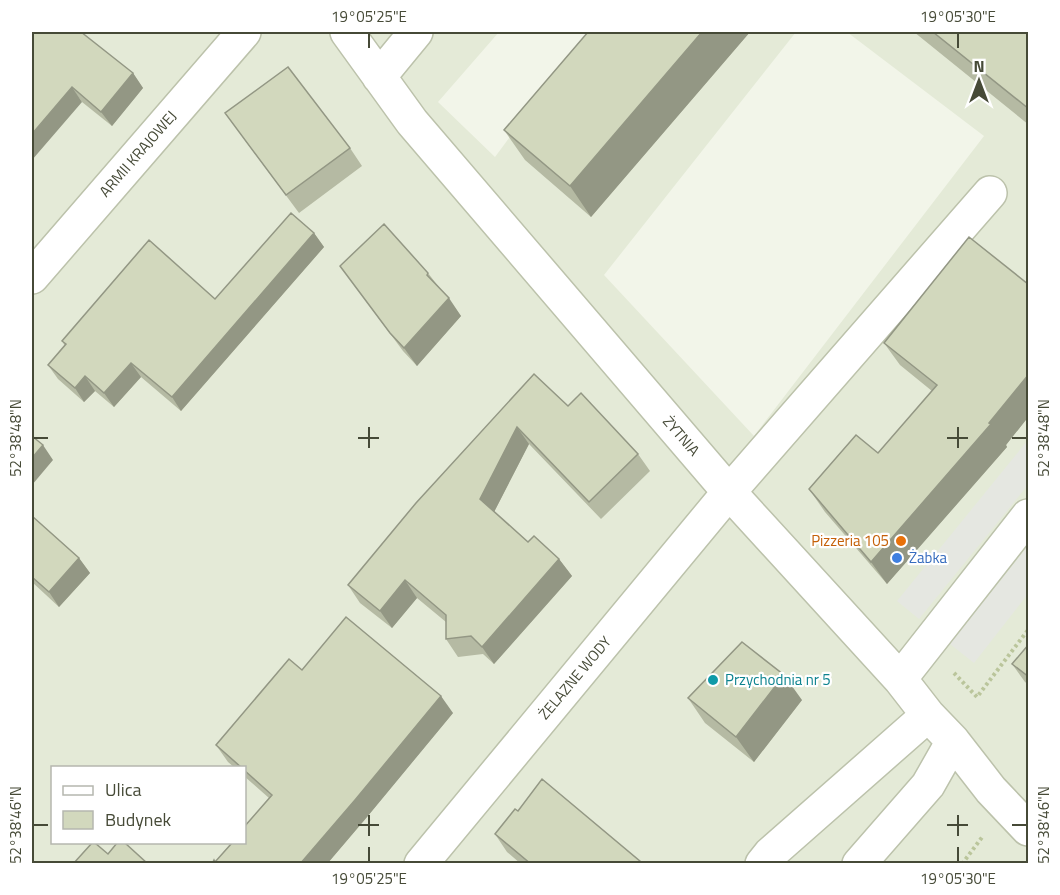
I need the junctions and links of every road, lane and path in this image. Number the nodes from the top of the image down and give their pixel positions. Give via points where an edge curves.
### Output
1 (244, 32) edge
2 (347, 32) edge
3 (416, 32) edge
4 (379, 77) junction
5 (990, 193) dead end
6 (32, 277) edge
7 (729, 492) junction
8 (1029, 516) edge
9 (900, 679) junction
10 (928, 715) junction
11 (952, 741) junction
12 (1029, 829) edge
13 (990, 843) dead end
14 (421, 864) edge
15 (762, 864) edge
16 (859, 864) edge
17 (962, 864) edge

1 - 6 street, ARMII KRAJOWEJ
2 - 4 street, ŻYTNIA
3 - 4 street
4 - 7 street, ŻYTNIA via 412,122
5 - 7 street, ŻELAZNE WODY
7 - 9 street, ŻYTNIA
7 - 14 street, ŻELAZNE WODY
8 - 9 street
9 - 10 street, ŻYTNIA
10 - 11 street, ŻYTNIA
10 - 15 street
11 - 12 street, ŻYTNIA
11 - 16 street via 927,785
13 - 17 path via 983,836

